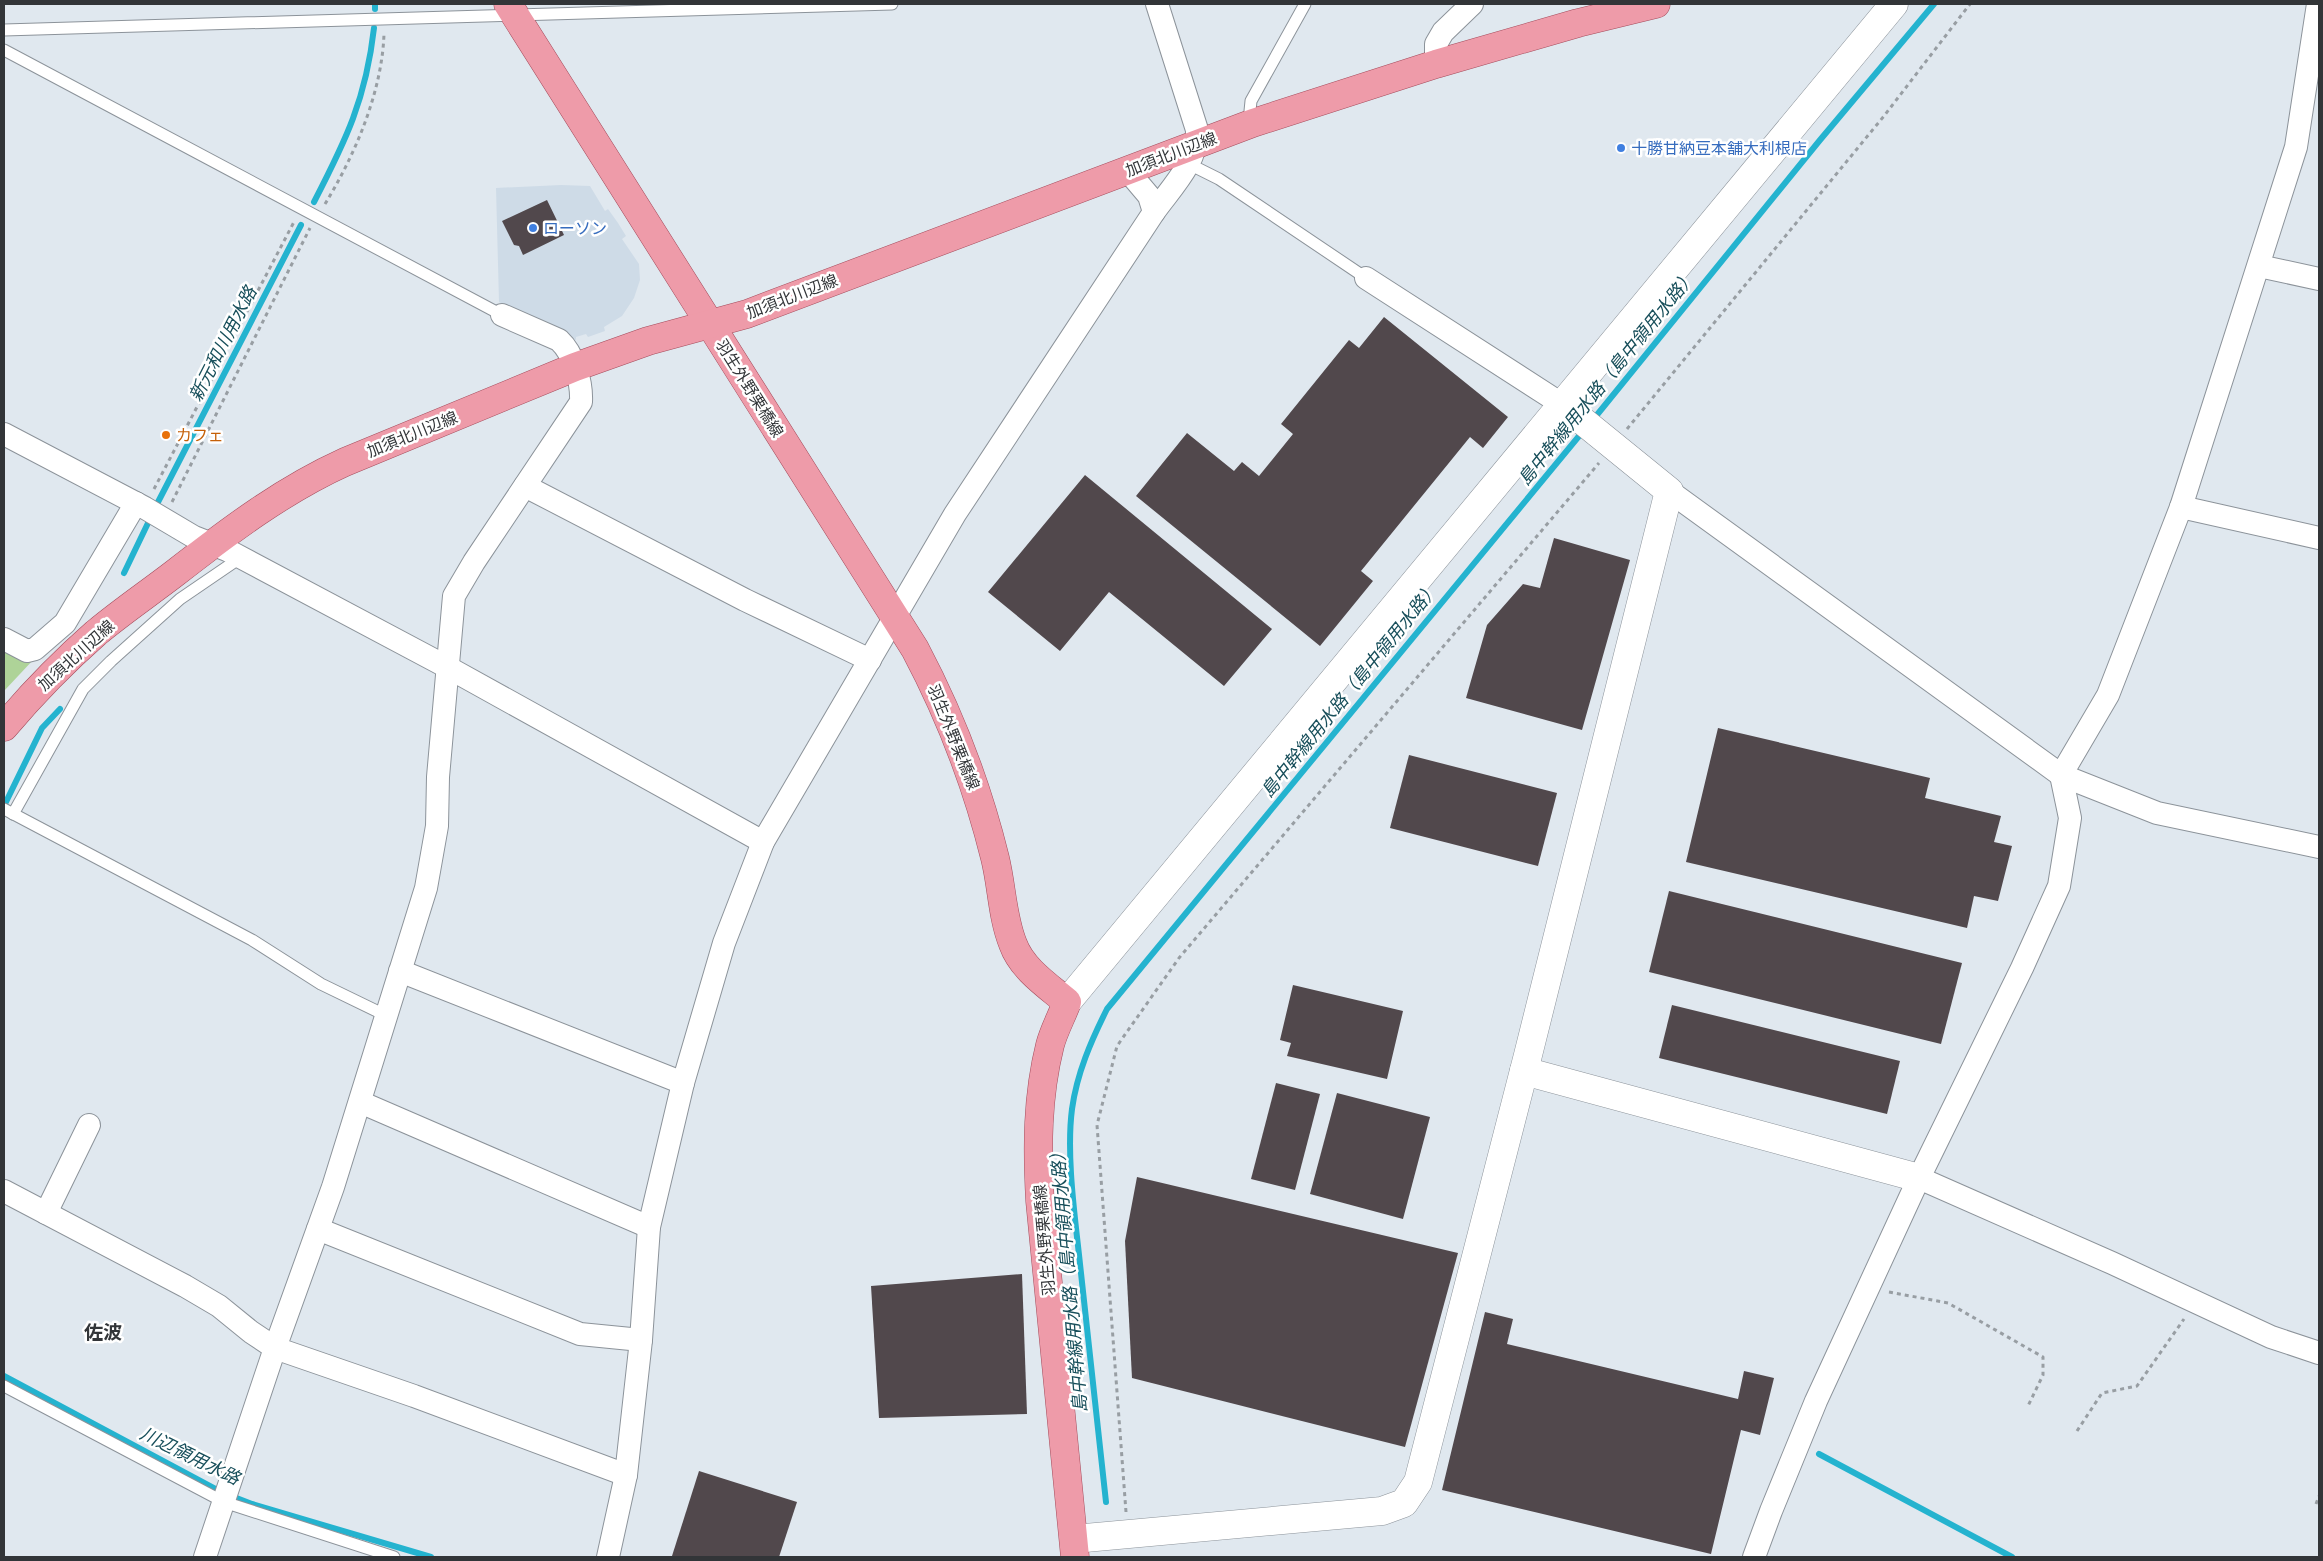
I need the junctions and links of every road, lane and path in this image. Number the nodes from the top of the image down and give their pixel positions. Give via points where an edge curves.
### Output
1 (892, 4) edge
2 (1157, 4) edge
3 (1305, 4) edge
4 (1472, 4) edge
5 (1656, 4) edge
6 (1894, 4) edge
7 (1970, 4) edge
8 (2318, 4) edge
9 (511, 10) edge
10 (384, 19) junction
11 (4, 30) edge
12 (2316, 33) edge
13 (4, 50) edge
14 (1436, 64) junction
15 (1252, 123) junction
16 (1193, 154) junction
17 (1127, 170) junction
18 (302, 208) junction
19 (1154, 212) junction
20 (317, 216) junction
21 (2258, 266) junction
22 (1366, 278) joint
23 (2319, 279) edge
24 (502, 315) joint
25 (710, 325) junction
26 (575, 368) junction
27 (1563, 405) junction
28 (4, 434) edge
29 (1613, 446) junction
30 (525, 486) junction
31 (1669, 490) junction
32 (2181, 507) junction
33 (148, 510) junction
34 (2319, 538) edge
35 (212, 544) junction
36 (240, 558) junction
37 (895, 616) junction
38 (4, 639) edge
39 (870, 660) junction
40 (449, 668) junction
41 (4, 728) edge
42 (2061, 775) junction
43 (8, 812) edge
44 (763, 842) junction
45 (2319, 847) edge
46 (400, 971) junction
47 (1067, 1002) junction
48 (387, 1016) junction
49 (1524, 1071) junction
50 (683, 1083) junction
51 (360, 1102) junction
52 (89, 1126) dead end
53 (1919, 1178) junction
54 (4, 1190) edge
55 (46, 1213) junction
56 (649, 1227) junction
57 (318, 1229) junction
58 (1869, 1288) junction
59 (2196, 1302) junction
60 (641, 1340) junction
61 (275, 1348) junction
62 (2319, 1353) edge
63 (4, 1386) edge
64 (2027, 1408) dead end
65 (2077, 1431) dead end
66 (626, 1475) junction
67 (226, 1495) junction
68 (2319, 1496) edge
69 (2316, 1504) dead end
70 (1128, 1533) junction
71 (1074, 1548) edge
72 (205, 1557) edge
73 (394, 1557) edge
74 (608, 1557) edge
75 (1754, 1557) edge

1 - 9 lane
2 - 16 street via 1197,130
3 - 15 lane via 1251,101
4 - 14 street via 1443,32 1436,44
5 - 14 main road, 加須北川辺線
6 - 27 street
7 - 29 path via 1884,116
8 - 12 street
9 - 10 lane
9 - 25 main road, 羽生外野栗橋線
10 - 11 lane
10 - 20 path via 377,85 366,119 335,188
12 - 21 street via 2296,147
13 - 18 lane
14 - 15 main road, 加須北川辺線
15 - 16 main road, 加須北川辺線
16 - 17 main road, 加須北川辺線
16 - 19 street
16 - 22 lane via 1219,179
17 - 19 street via 1149,196
17 - 25 main road, 加須北川辺線 via 747,314
18 - 20 lane
18 - 33 path
19 - 37 street via 955,514
20 - 24 lane
20 - 33 path
21 - 23 street
21 - 32 street
22 - 27 street
24 - 26 street via 559,340 568,350
25 - 26 main road, 加須北川辺線 via 648,341
25 - 37 main road, 羽生外野栗橋線
26 - 30 street via 583,393 582,402
26 - 35 main road, 加須北川辺線 via 310,478
27 - 29 street
27 - 47 street
28 - 33 street
29 - 31 street
29 - 70 path via 1180,958 1117,1046 1097,1125
30 - 39 street via 745,600
30 - 40 street via 454,596
31 - 42 street
31 - 49 street
32 - 34 street
32 - 42 street via 2108,696
33 - 35 street
33 - 38 street via 65,622 35,649 26,651
35 - 36 street
35 - 41 main road, 加須北川辺線 via 97,632 26,701
36 - 40 street
36 - 43 lane via 180,599 83,689
37 - 39 street
37 - 47 main road, 羽生外野栗橋線 via 925,667 956,735 979,799 996,860 1013,945 1041,981
39 - 44 street
40 - 44 street
40 - 46 street via 432,862
42 - 45 street via 2157,813
42 - 53 street via 2070,818 2059,886
43 - 48 lane via 252,940 321,984
44 - 50 street via 724,943
46 - 48 street
46 - 50 street
47 - 71 main road, 羽生外野栗橋線 via 1051,1043 1042,1084 1037,1143
48 - 51 street
49 - 53 street
49 - 70 street via 1418,1482 1404,1503 1382,1511
50 - 56 street
51 - 56 street
51 - 57 street
52 - 55 street
53 - 58 street
53 - 59 street
54 - 55 street
55 - 61 street via 219,1306
56 - 60 street
57 - 60 street via 580,1334
57 - 61 street
58 - 64 path via 1948,1303 2043,1358 2043,1375
58 - 75 street via 1816,1401
59 - 62 street via 2271,1337
59 - 65 path via 2137,1386 2102,1393
60 - 66 street
61 - 66 street
61 - 67 street
63 - 67 lane
66 - 74 street
67 - 72 street
67 - 73 lane
68 - 69 path
70 - 71 street

